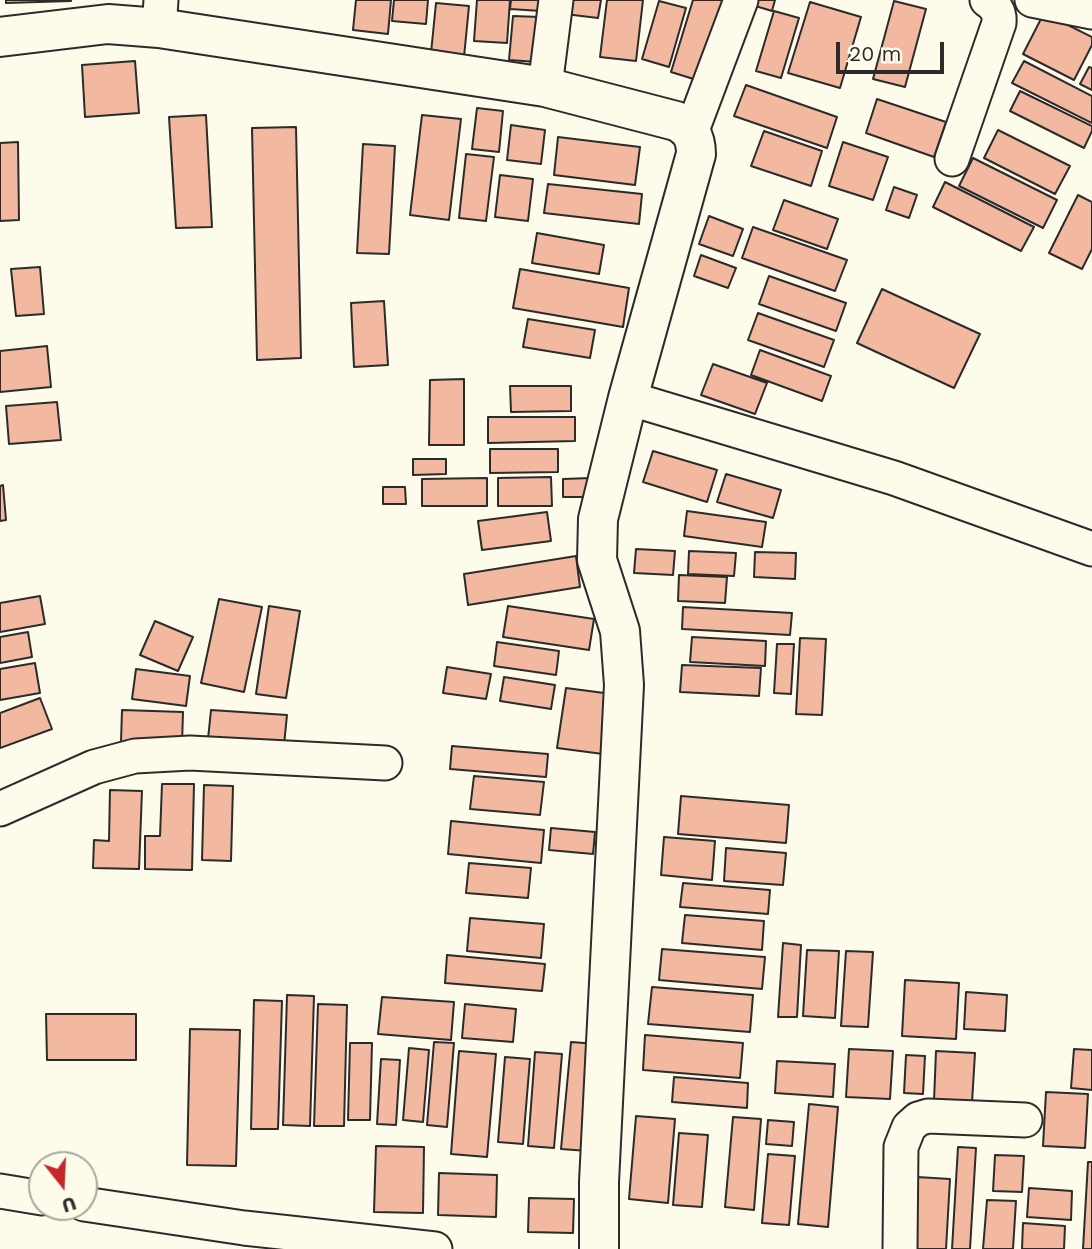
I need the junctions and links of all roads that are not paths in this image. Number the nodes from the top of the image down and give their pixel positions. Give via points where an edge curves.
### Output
1 (556, 0) edge
2 (741, 0) edge
3 (1032, 0) edge
4 (991, 3) edge
5 (1092, 12) edge
6 (160, 14) edge
7 (0, 37) edge
8 (545, 87) junction
9 (691, 133) junction
10 (952, 159) dead end
11 (628, 398) junction
12 (1092, 549) edge
13 (385, 763) dead end
14 (0, 809) edge
15 (1025, 1121) dead end
16 (0, 1191) edge
17 (28, 1196) edge
18 (98, 1206) edge
19 (435, 1249) edge
20 (599, 1249) edge
21 (900, 1249) edge

1 - 8 street
2 - 9 street
3 - 4 street
3 - 5 street
4 - 10 street via 999,23
6 - 7 street
6 - 8 street
8 - 9 street via 676,121
9 - 11 street via 696,154
11 - 12 street via 894,478
11 - 20 street via 598,519 597,560 620,631 624,685
13 - 14 street via 190,754 135,757 93,767
15 - 21 street via 928,1116 909,1126 901,1147
16 - 17 street
18 - 19 street

